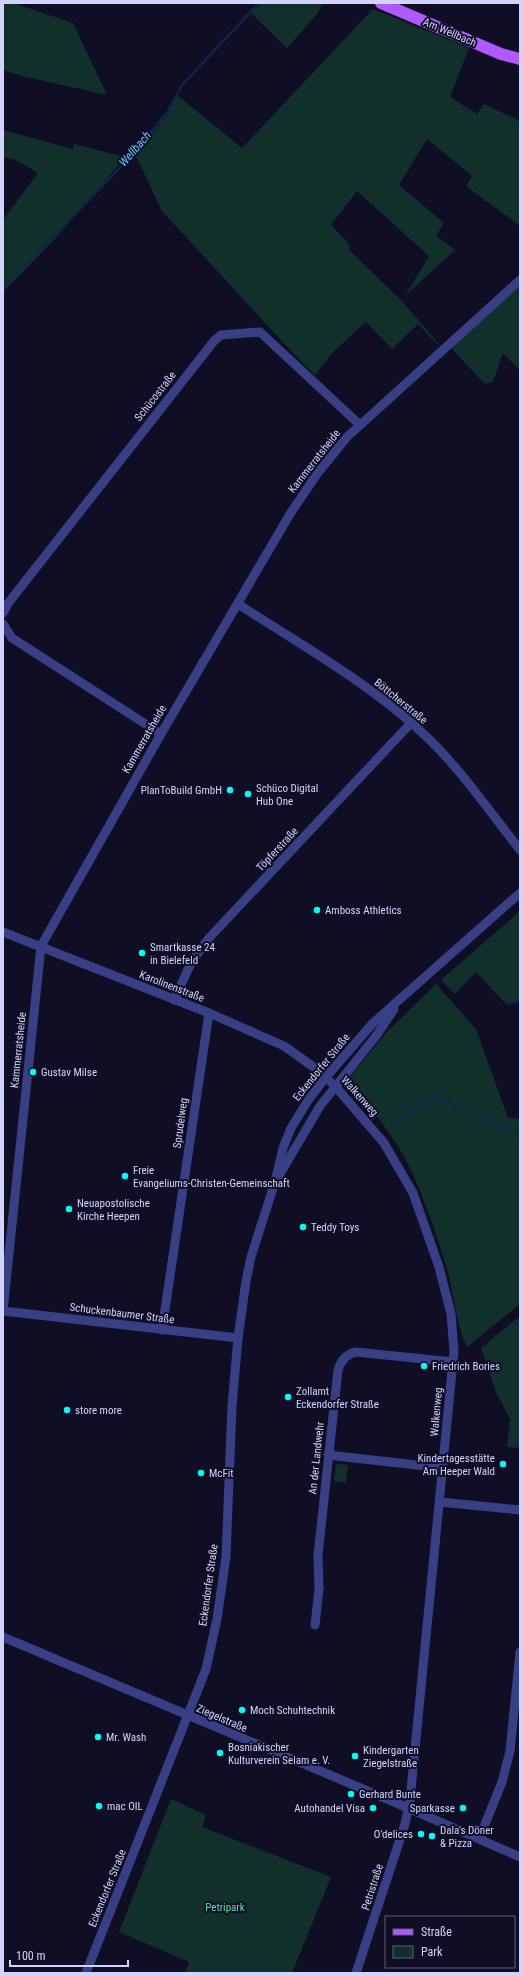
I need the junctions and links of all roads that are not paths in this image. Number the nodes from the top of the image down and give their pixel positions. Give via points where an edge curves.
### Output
1 (380, 3) edge
2 (520, 59) edge
3 (520, 280) edge
4 (360, 425) junction
5 (238, 604) junction
6 (3, 613) edge
7 (3, 626) edge
8 (411, 723) junction
9 (161, 734) junction
10 (520, 850) edge
11 (520, 892) edge
12 (3, 932) edge
13 (41, 946) junction
14 (174, 1000) junction
15 (398, 1003) junction
16 (209, 1013) junction
17 (326, 1077) junction
18 (335, 1086) junction
19 (275, 1182) junction
20 (3, 1311) edge
21 (162, 1330) junction
22 (238, 1338) junction
23 (453, 1362) junction
24 (328, 1455) junction
25 (443, 1468) junction
26 (440, 1502) junction
27 (520, 1510) edge
28 (315, 1625) dead end
29 (3, 1637) edge
30 (520, 1652) edge
31 (517, 1709) edge
32 (188, 1716) junction
33 (408, 1808) junction
34 (479, 1839) junction
35 (520, 1857) edge
36 (86, 1973) edge
37 (356, 1973) edge

1 - 2 main road, Am Wellbach via 501,54
3 - 4 street, Kammerratsheide
4 - 5 street, Kammerratsheide via 309,484
4 - 6 street, Schücostraße via 260,332 221,335 13,596
5 - 8 street, Böttcherstraße via 364,686
5 - 9 street, Kammerratsheide
7 - 9 street via 12,638
8 - 10 street, Böttcherstraße via 443,755
8 - 14 street, Töpferstraße via 209,938 192,961
9 - 13 street, Kammerratsheide
11 - 15 street, Eckendorfer Straße via 420,980
12 - 13 street, Karolinenstraße
13 - 14 street, Karolinenstraße
13 - 20 street, Kammerratsheide
14 - 16 street, Karolinenstraße
15 - 17 street, Eckendorfer Straße via 373,1023
15 - 18 street, Eckendorfer Straße via 376,1036
16 - 17 street, Karolinenstraße via 284,1046
16 - 21 street, Sprudelweg
17 - 18 street, Walkenweg
17 - 19 street, Eckendorfer Straße via 291,1128 278,1163
18 - 19 street, Eckendorfer Straße via 310,1121
18 - 23 street, Walkenweg via 384,1143 413,1193 439,1267 451,1314
19 - 22 street, Eckendorfer Straße via 251,1257
20 - 21 street, Schuckenbaumer Straße
21 - 22 street, Schuckenbaumer Straße
22 - 32 street, Eckendorfer Straße via 223,1581 206,1669
23 - 24 street, An der Landwehr via 356,1352 344,1358 338,1370
23 - 25 street, Walkenweg
24 - 25 street
24 - 28 street, An der Landwehr via 318,1554 319,1589
25 - 26 street, Walkenweg
26 - 27 street
26 - 33 street, Walkenweg
29 - 32 street, Ziegelstraße
30 - 31 street
31 - 34 street via 502,1782
32 - 33 street, Ziegelstraße
32 - 36 street, Eckendorfer Straße
33 - 34 street, Ziegelstraße
33 - 37 street, Petristraße
34 - 35 street, Ziegelstraße

